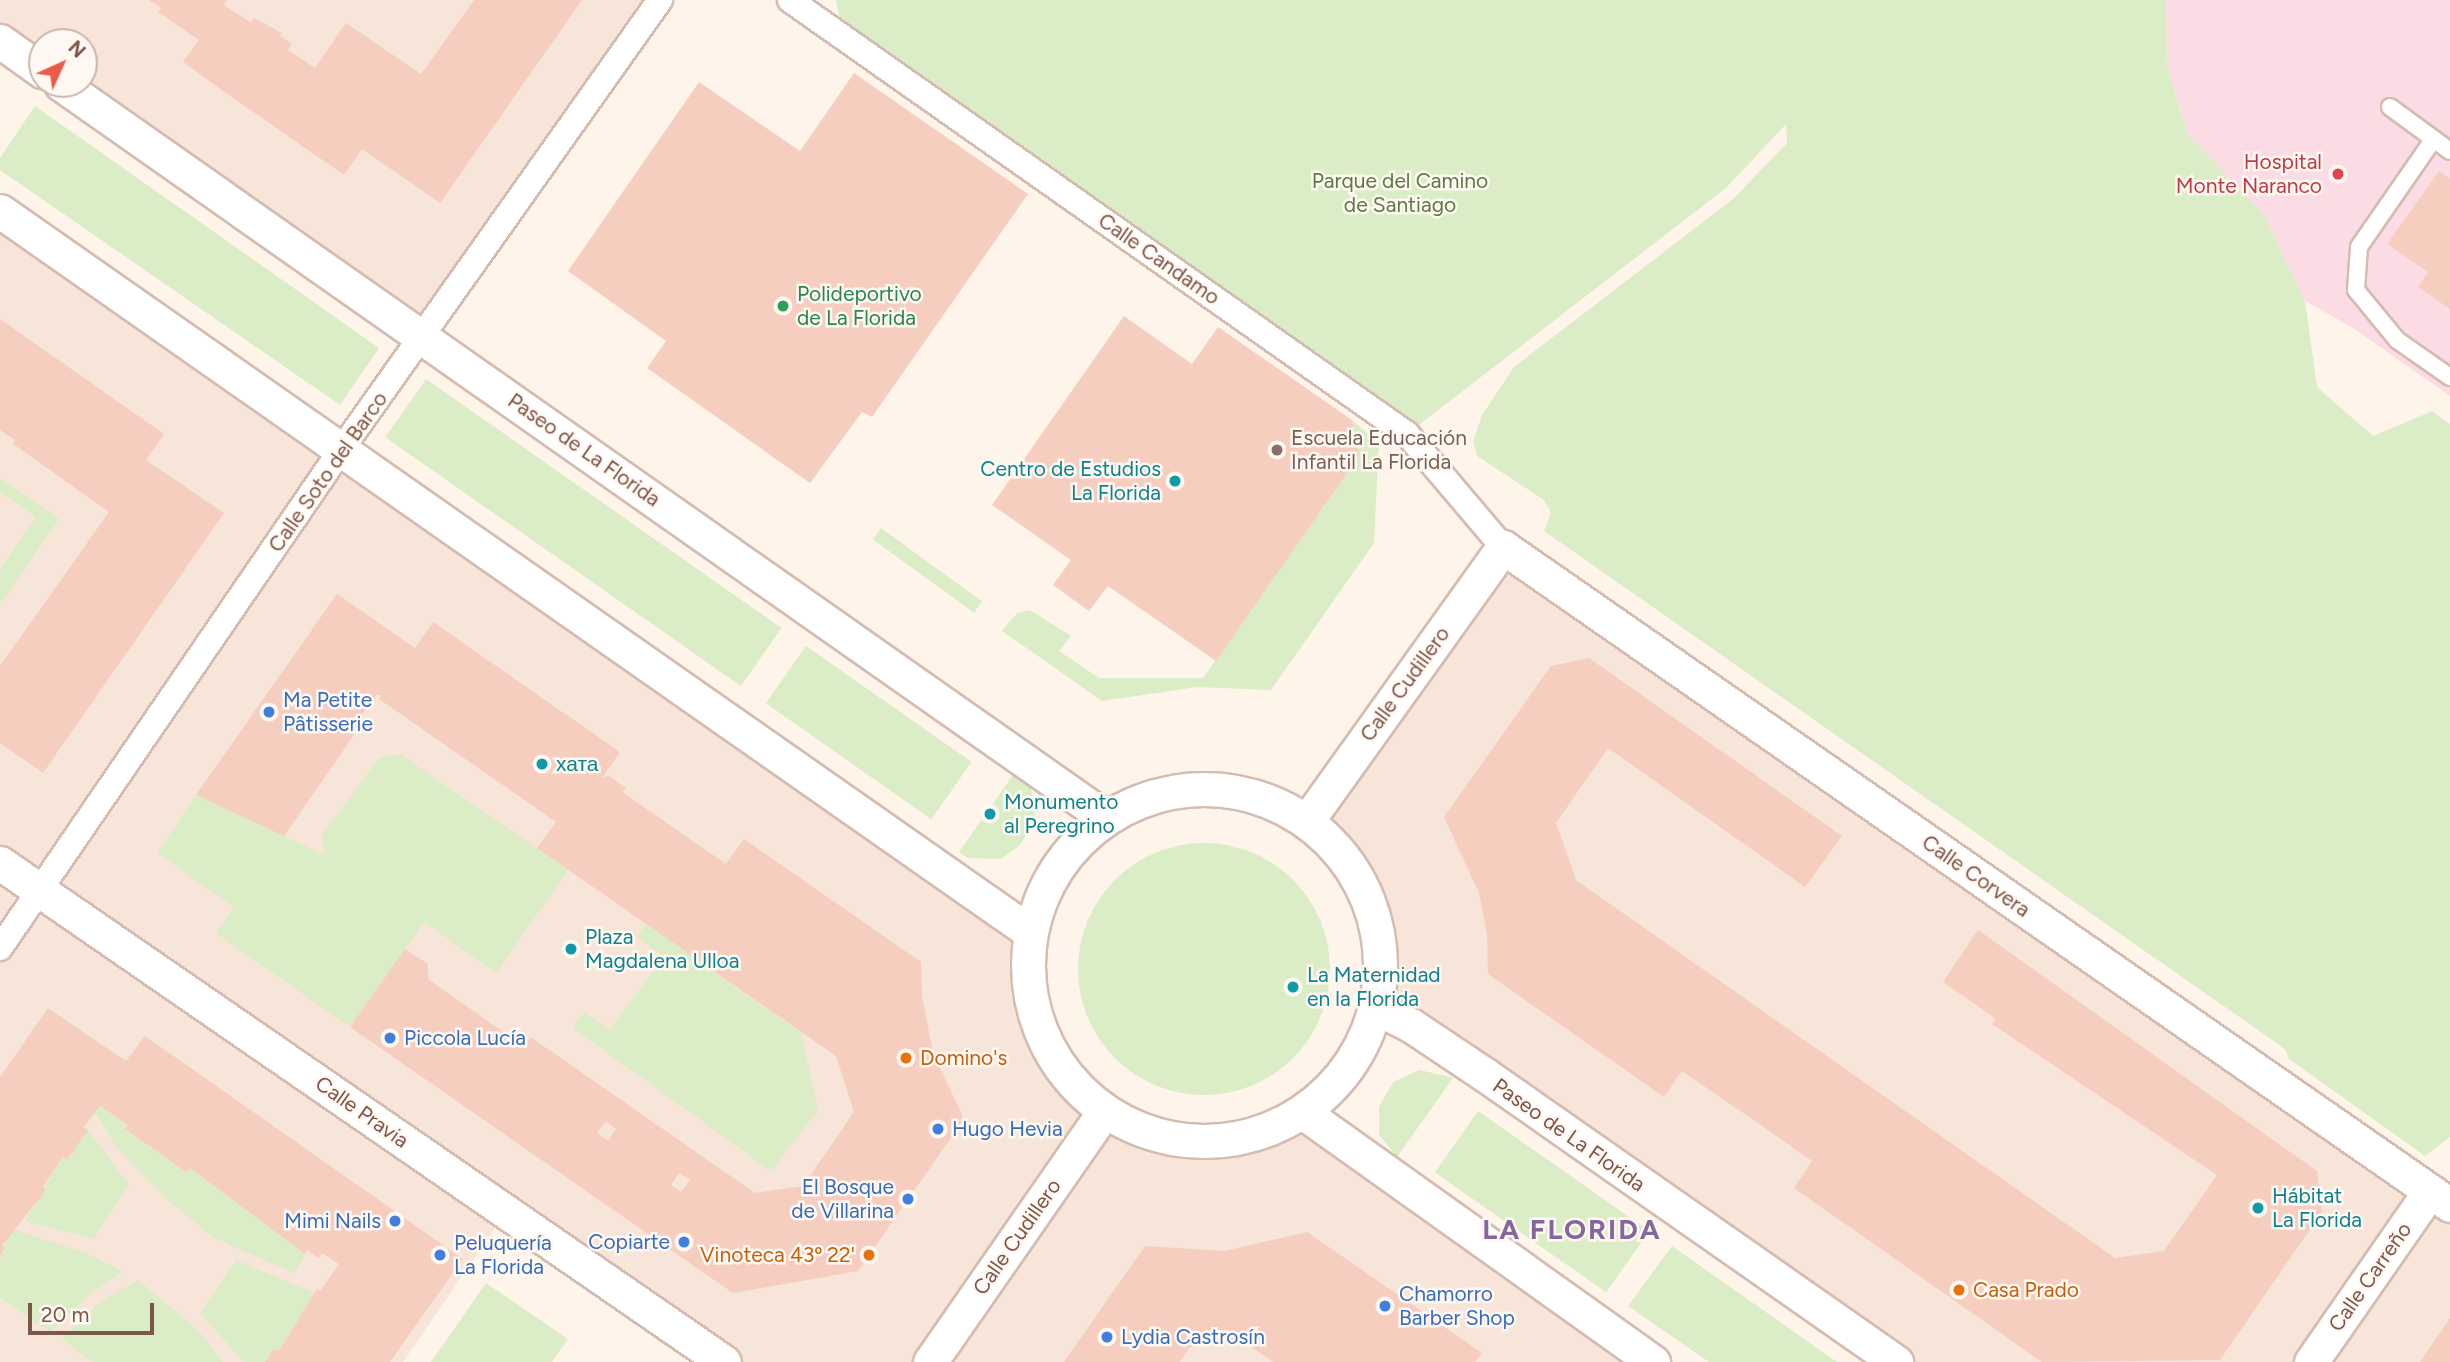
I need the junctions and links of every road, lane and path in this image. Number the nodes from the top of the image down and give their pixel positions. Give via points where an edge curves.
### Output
1 (660, 0) edge
2 (790, 0) edge
3 (0, 41) edge
4 (28, 61) edge
5 (81, 98) edge
6 (2390, 107) dead end
7 (2433, 140) junction
8 (2450, 151) edge
9 (0, 211) edge
10 (424, 337) junction
11 (2450, 377) edge
12 (341, 450) junction
13 (1503, 547) junction
14 (1105, 818) junction
15 (1307, 821) junction
16 (0, 863) edge
17 (40, 891) junction
18 (1030, 932) junction
19 (0, 948) edge
20 (1377, 1008) junction
21 (1104, 1112) junction
22 (1304, 1113) junction
23 (2440, 1198) edge
24 (724, 1362) edge
25 (930, 1362) edge
26 (1653, 1362) edge
27 (1896, 1362) edge
28 (2311, 1362) edge

1 - 10 street, Calle Soto del Barco
2 - 13 street, Calle Candamo via 1407,433
3 - 4 street
5 - 10 street, Paseo de La Florida
6 - 7 lane
7 - 8 lane
7 - 11 lane via 2359,247 2356,290 2397,340
9 - 12 street
10 - 12 street, Calle Soto del Barco
10 - 14 street, Paseo de La Florida
12 - 17 street, Calle Soto del Barco
12 - 18 street
13 - 15 street, Calle Cudillero
13 - 23 street, Calle Corvera
14 - 15 street via 1154,795 1206,788 1259,797
14 - 18 street via 1056,868
15 - 20 street via 1355,872 1380,938
16 - 17 street, Calle Pravia
17 - 19 street, Calle Soto del Barco
17 - 24 street, Calle Pravia
18 - 21 street via 1031,1000 1057,1063
20 - 22 street via 1350,1067
20 - 27 street, Paseo de La Florida via 1433,1039
21 - 22 street via 1152,1135 1204,1143 1256,1135
21 - 25 street, Calle Cudillero
22 - 26 street
23 - 28 street, Calle Carreño

